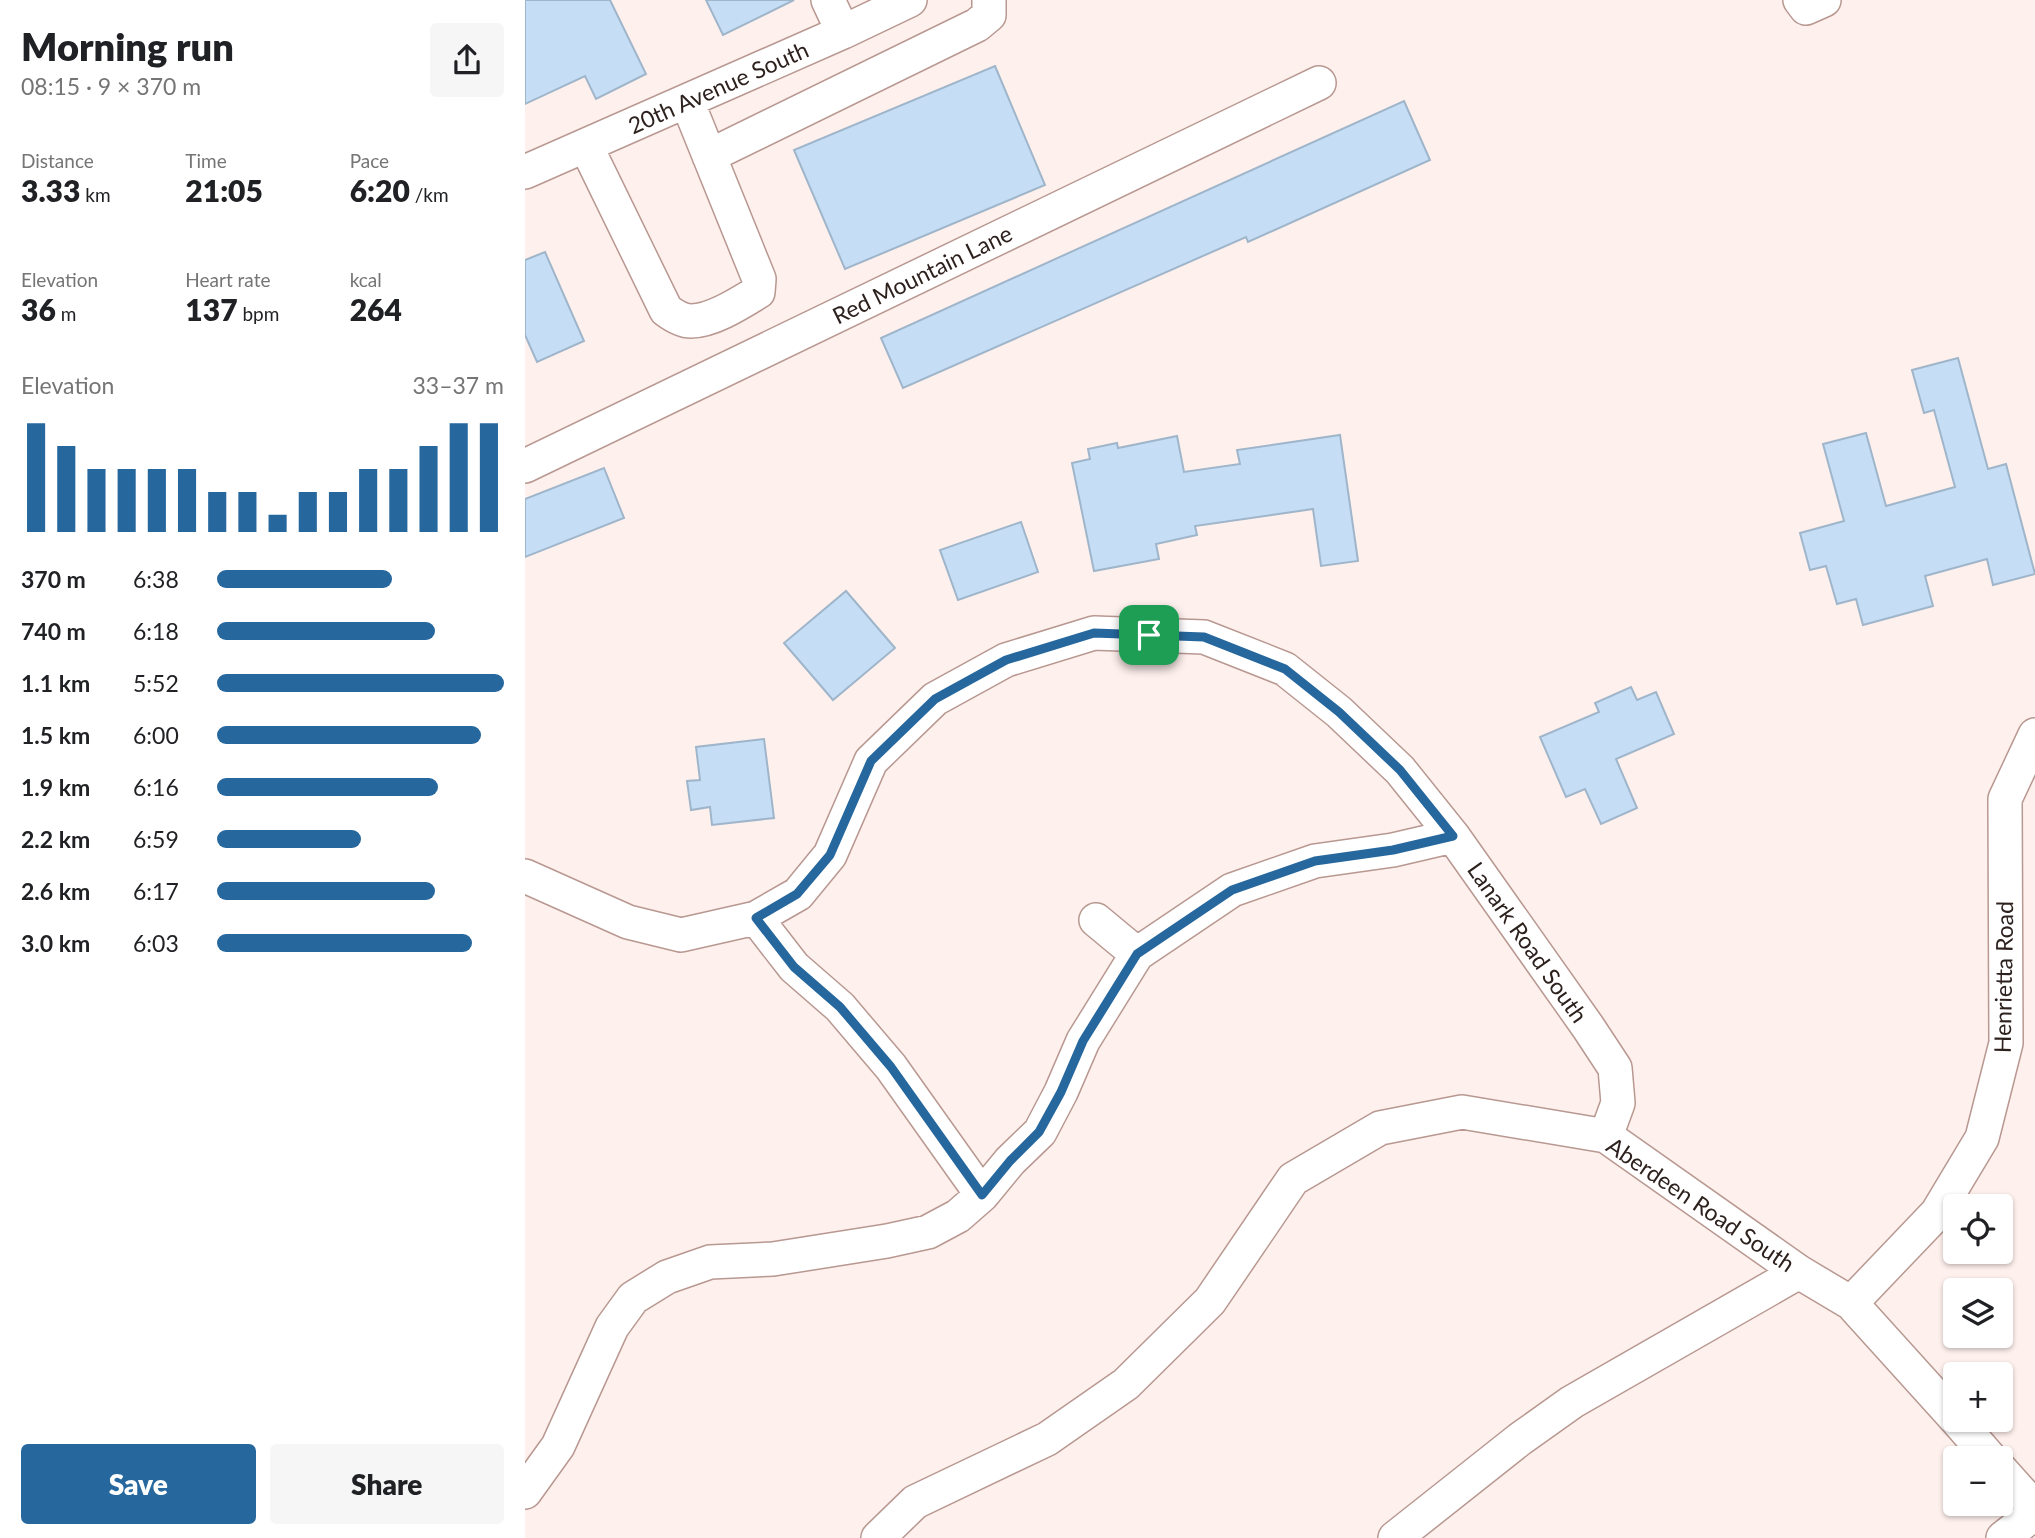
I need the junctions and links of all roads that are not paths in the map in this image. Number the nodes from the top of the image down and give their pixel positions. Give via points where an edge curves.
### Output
1 (828, 0) edge
2 (910, 0) edge
3 (989, 0) edge
4 (1800, 0) edge
5 (1824, 0) edge
6 (843, 32) junction
7 (1319, 83) dead end
8 (687, 101) junction
9 (586, 146) junction
10 (709, 156) junction
11 (525, 172) edge
12 (525, 466) edge
13 (2035, 735) edge
14 (1453, 836) junction
15 (525, 876) edge
16 (756, 918) junction
17 (1096, 920) dead end
18 (1137, 954) junction
19 (1606, 1136) junction
20 (982, 1195) junction
21 (1799, 1272) junction
22 (1851, 1303) junction
23 (1943, 1406) edge
24 (1967, 1432) edge
25 (1979, 1446) edge
26 (2013, 1483) edge
27 (525, 1492) edge
28 (2035, 1508) edge
29 (2035, 1513) edge
30 (878, 1538) edge
31 (1395, 1538) edge
32 (2003, 1538) edge

1 - 6 street
2 - 6 street, 20th Avenue South
3 - 10 street via 989,15 977,25
4 - 5 street via 1806,8
6 - 8 street, 20th Avenue South
7 - 12 street, Red Mountain Lane
8 - 9 street, 20th Avenue South
8 - 10 street
9 - 10 street via 666,310 690,322 752,296 759,287
9 - 11 street, 20th Avenue South
13 - 22 street, Henrietta Road via 2005,799 2006,1043 1982,1138 1937,1213
14 - 16 street, Lanark Road South via 1400,770 1285,669 1204,637 1094,633 1006,660 935,699 871,761 830,855 797,894
14 - 18 street via 1315,861 1232,890
14 - 19 street, Lanark Road South via 1615,1068 1618,1103
15 - 16 street, Lanark Road South via 628,922 681,935
16 - 20 street via 794,967 840,1007 891,1067
17 - 18 street
18 - 20 street via 1083,1041 1039,1132
19 - 21 street, Aberdeen Road South
19 - 30 street, Aberdeen Road South via 1462,1112 1380,1128 1293,1179 1210,1301 1126,1384 1047,1439 915,1502
20 - 27 street via 958,1216 928,1231 773,1259 710,1262 667,1277 633,1298 612,1327 558,1446
21 - 22 street, Aberdeen Road South
21 - 31 street via 1572,1402
22 - 23 street, Aberdeen Road South
24 - 25 street, Aberdeen Road South
26 - 28 street
29 - 32 street

